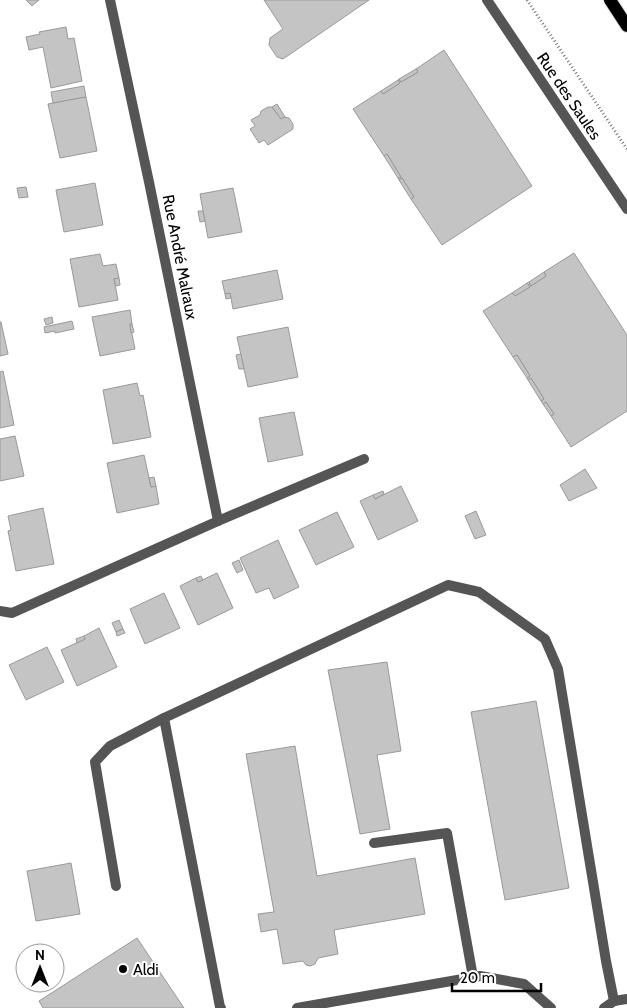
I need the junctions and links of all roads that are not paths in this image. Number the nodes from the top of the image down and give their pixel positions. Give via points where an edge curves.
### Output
1 (110, 0) edge
2 (487, 0) edge
3 (610, 0) edge
4 (627, 26) edge
5 (627, 209) edge
6 (364, 459) dead end
7 (218, 521) junction
8 (0, 611) edge
9 (164, 718) junction
10 (374, 843) dead end
11 (116, 886) dead end
12 (473, 977) junction
13 (627, 999) edge
14 (614, 1000) junction
15 (222, 1008) edge
16 (297, 1008) edge
17 (551, 1008) edge
18 (604, 1008) edge

1 - 7 street, Rue André Malraux
2 - 5 street, Rue des Saules
3 - 4 main road
6 - 7 street
7 - 8 street via 12,613
9 - 11 street via 110,746 95,762
9 - 14 street via 448,585 479,592 546,639 558,669
9 - 15 street
10 - 12 street via 447,833
12 - 16 street
12 - 17 street via 524,984
13 - 14 street
14 - 18 street

